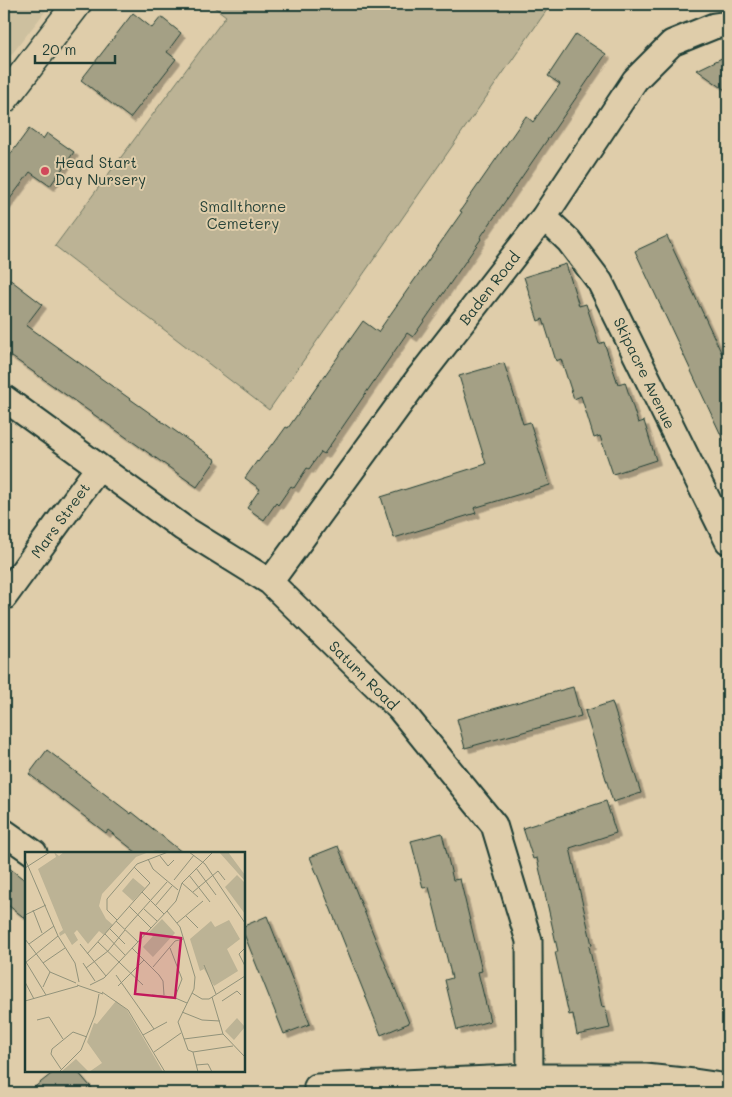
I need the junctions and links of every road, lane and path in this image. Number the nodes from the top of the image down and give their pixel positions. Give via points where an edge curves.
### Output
1 (77, 4) edge
2 (728, 24) edge
3 (4, 99) edge
4 (544, 217) junction
5 (4, 398) edge
6 (99, 467) junction
7 (728, 541) edge
8 (270, 582) junction
9 (4, 597) edge
10 (4, 832) edge
11 (33, 852) edge
12 (530, 1077) junction
13 (317, 1087) dead end
14 (728, 1087) edge
15 (693, 1088) edge

1 - 3 main road
2 - 4 street, Baden Road via 714,26 672,43 636,80
4 - 7 street, Skipacre Avenue via 569,241 600,282
4 - 8 street, Baden Road via 418,379
5 - 6 street, Saturn Road
6 - 8 street, Saturn Road via 183,528
6 - 9 street, Mars Street
8 - 12 street, Saturn Road via 400,709 494,825 528,941
10 - 11 street
12 - 13 street
12 - 15 street via 645,1077
14 - 15 street

